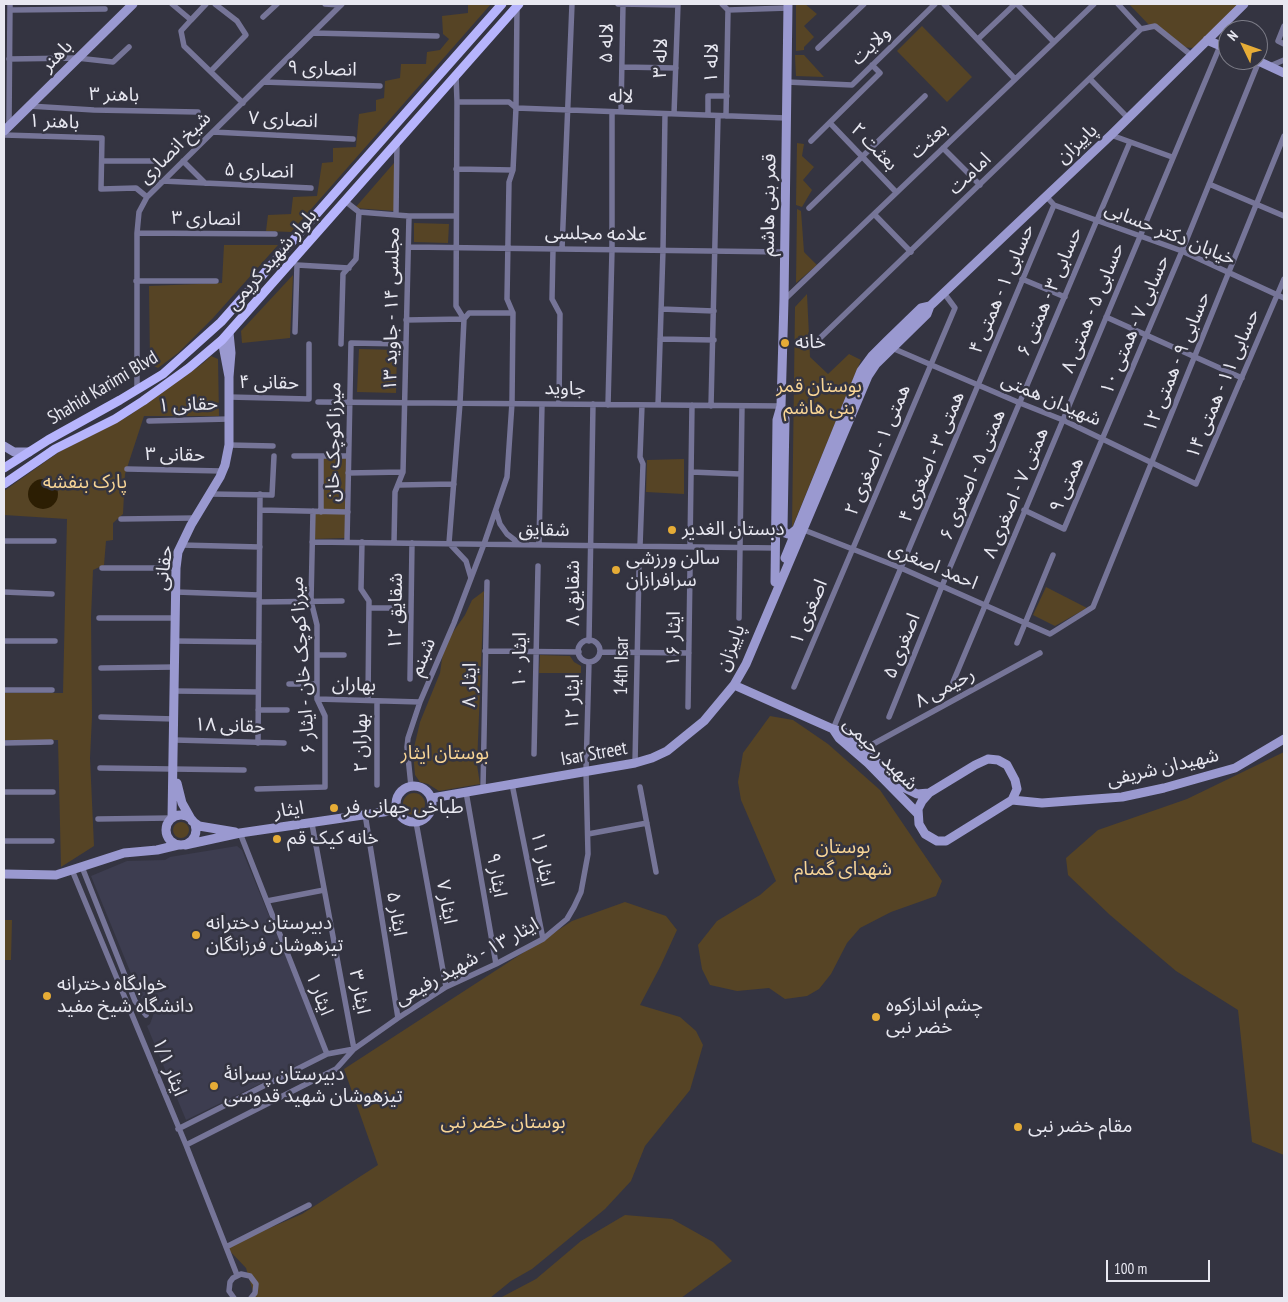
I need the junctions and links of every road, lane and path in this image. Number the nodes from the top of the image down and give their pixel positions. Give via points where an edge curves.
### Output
1 (133, 4) edge
2 (172, 4) edge
3 (206, 4) edge
4 (215, 4) edge
5 (277, 4) edge
6 (324, 4) edge
7 (342, 4) edge
8 (502, 4) edge
9 (572, 4) edge
10 (618, 4) edge
11 (623, 4) edge
12 (678, 4) edge
13 (722, 4) edge
14 (864, 4) edge
15 (935, 4) edge
16 (944, 4) edge
17 (1016, 4) edge
18 (1094, 4) edge
19 (1118, 4) edge
20 (1244, 4) edge
21 (518, 5) edge
22 (788, 6) edge
23 (10, 7) edge
24 (106, 9) dead end
25 (728, 10) junction
26 (1234, 13) junction
27 (263, 17) dead end
28 (191, 20) junction
29 (1232, 20) edge
30 (1284, 26) edge
31 (1141, 28) junction
32 (313, 33) junction
33 (7, 34) edge
34 (437, 36) dead end
35 (978, 39) junction
36 (1207, 40) junction
37 (1054, 42) junction
38 (1284, 44) edge
39 (1218, 45) edge
40 (130, 47) dead end
41 (818, 48) dead end
42 (1192, 55) junction
43 (77, 58) junction
44 (10, 59) junction
45 (1284, 60) edge
46 (1218, 61) edge
47 (872, 65) junction
48 (1270, 66) joint
49 (622, 67) junction
50 (676, 68) junction
51 (1254, 70) edge
52 (211, 71) junction
53 (1284, 73) edge
54 (456, 74) junction
55 (1015, 79) junction
56 (1090, 79) junction
57 (263, 82) junction
58 (787, 82) junction
59 (6, 85) edge
60 (380, 86) dead end
61 (727, 96) junction
62 (925, 96) dead end
63 (457, 102) junction
64 (243, 103) junction
65 (29, 106) junction
66 (516, 108) junction
67 (567, 110) junction
68 (198, 112) dead end
69 (612, 112) junction
70 (621, 112) junction
71 (666, 114) junction
72 (674, 114) junction
73 (708, 115) junction
74 (718, 116) junction
75 (726, 116) junction
76 (786, 118) junction
77 (1128, 118) junction
78 (830, 123) junction
79 (5, 131) edge
80 (213, 132) junction
81 (1111, 135) junction
82 (1284, 136) edge
83 (353, 139) dead end
84 (811, 141) dead end
85 (397, 142) junction
86 (1130, 142) junction
87 (943, 148) junction
88 (862, 156) junction
89 (1172, 157) junction
90 (102, 160) junction
91 (156, 161) dead end
92 (183, 161) junction
93 (456, 169) junction
94 (513, 170) junction
95 (162, 181) junction
96 (205, 183) junction
97 (1209, 184) junction
98 (980, 185) junction
99 (311, 188) dead end
100 (896, 192) junction
101 (1046, 196) junction
102 (147, 197) junction
103 (345, 201) junction
104 (1257, 204) junction
105 (1054, 205) junction
106 (809, 208) dead end
107 (358, 212) junction
108 (396, 214) junction
109 (874, 214) junction
110 (409, 216) junction
111 (455, 216) junction
112 (1284, 216) edge
113 (1097, 220) junction
114 (137, 233) junction
115 (276, 234) dead end
116 (1140, 236) junction
117 (408, 247) junction
118 (456, 248) junction
119 (509, 248) junction
120 (553, 249) junction
121 (562, 249) junction
122 (612, 250) junction
123 (663, 250) junction
124 (715, 251) junction
125 (1182, 251) junction
126 (784, 252) junction
127 (911, 252) junction
128 (294, 263) junction
129 (349, 268) junction
130 (1230, 274) junction
131 (1022, 279) junction
132 (1284, 279) edge
133 (136, 281) junction
134 (216, 281) dead end
135 (944, 293) junction
136 (1278, 294) junction
137 (1065, 297) junction
138 (1284, 298) edge
139 (784, 300) junction
140 (661, 309) junction
141 (714, 311) junction
142 (512, 312) junction
143 (1106, 317) junction
144 (464, 319) junction
145 (406, 320) junction
146 (218, 326) junction
147 (295, 332) dead end
148 (229, 333) junction
149 (1147, 336) junction
150 (660, 338) junction
151 (819, 339) dead end
152 (222, 340) junction
153 (714, 340) junction
154 (310, 344) dead end
155 (341, 344) dead end
156 (405, 344) junction
157 (889, 344) junction
158 (1194, 357) junction
159 (932, 364) junction
160 (229, 377) junction
161 (1242, 378) junction
162 (978, 384) junction
163 (137, 391) junction
164 (229, 397) junction
165 (318, 402) dead end
166 (349, 402) junction
167 (405, 402) junction
168 (460, 403) junction
169 (1020, 403) junction
170 (512, 404) junction
171 (542, 404) junction
172 (559, 404) junction
173 (593, 404) junction
174 (608, 405) junction
175 (642, 405) junction
176 (658, 405) junction
177 (692, 406) junction
178 (712, 406) junction
179 (742, 406) junction
180 (781, 406) junction
181 (228, 419) junction
182 (1063, 420) junction
183 (149, 421) dead end
184 (1104, 439) junction
185 (228, 444) junction
186 (4, 446) edge
187 (273, 446) dead end
188 (29, 452) junction
189 (274, 456) dead end
190 (294, 456) dead end
191 (321, 456) junction
192 (348, 456) junction
193 (1152, 462) junction
194 (4, 468) edge
195 (127, 469) dead end
196 (222, 471) junction
197 (403, 472) junction
198 (691, 472) junction
199 (348, 473) junction
200 (740, 474) junction
201 (4, 484) edge
202 (454, 484) junction
203 (1196, 484) joint
204 (399, 485) junction
205 (210, 494) junction
206 (260, 494) junction
207 (260, 510) junction
208 (1024, 510) junction
209 (312, 511) junction
210 (496, 511) junction
211 (321, 512) junction
212 (348, 512) junction
213 (194, 518) junction
214 (121, 519) dead end
215 (801, 529) junction
216 (4, 541) edge
217 (54, 541) dead end
218 (312, 542) junction
219 (347, 542) junction
220 (362, 542) junction
221 (394, 543) junction
222 (412, 543) junction
223 (449, 544) junction
224 (484, 544) junction
225 (520, 544) junction
226 (181, 545) junction
227 (539, 545) junction
228 (590, 545) junction
229 (640, 546) junction
230 (690, 546) junction
231 (260, 547) junction
232 (739, 548) junction
233 (776, 548) junction
234 (852, 548) junction
235 (1053, 555) dead end
236 (538, 566) dead end
237 (102, 568) dead end
238 (176, 568) junction
239 (901, 568) junction
240 (639, 570) dead end
241 (690, 570) dead end
242 (471, 578) junction
243 (488, 582) dead end
244 (775, 582) junction
245 (942, 586) junction
246 (4, 592) edge
247 (176, 592) junction
248 (52, 594) dead end
249 (259, 598) junction
250 (311, 601) junction
251 (342, 601) dead end
252 (985, 605) junction
253 (369, 608) junction
254 (401, 608) dead end
255 (100, 618) dead end
256 (176, 618) junction
257 (739, 618) dead end
258 (1025, 623) junction
259 (1050, 634) joint
260 (175, 640) junction
261 (589, 640) junction
262 (4, 641) edge
263 (55, 641) dead end
264 (259, 642) junction
265 (1017, 643) dead end
266 (485, 652) junction
267 (536, 652) junction
268 (579, 652) junction
269 (600, 652) junction
270 (637, 652) junction
271 (689, 653) junction
272 (1040, 653) dead end
273 (318, 655) junction
274 (344, 655) dead end
275 (589, 662) junction
276 (175, 667) junction
277 (101, 668) dead end
278 (410, 679) dead end
279 (954, 682) dead end
280 (290, 684) dead end
281 (317, 684) junction
282 (734, 685) junction
283 (794, 688) dead end
284 (4, 690) edge
285 (52, 690) dead end
286 (175, 691) junction
287 (258, 692) junction
288 (317, 699) junction
289 (368, 700) junction
290 (377, 701) junction
291 (420, 702) junction
292 (688, 707) dead end
293 (258, 710) junction
294 (287, 710) dead end
295 (100, 717) dead end
296 (889, 717) dead end
297 (175, 719) junction
298 (833, 729) junction
299 (174, 740) junction
300 (1284, 740) edge
301 (51, 742) dead end
302 (4, 743) edge
303 (258, 743) junction
304 (284, 743) dead end
305 (864, 749) junction
306 (534, 754) dead end
307 (635, 763) junction
308 (100, 768) dead end
309 (244, 770) dead end
310 (174, 772) junction
311 (586, 772) junction
312 (512, 784) junction
313 (377, 785) dead end
314 (411, 786) junction
315 (640, 787) dead end
316 (257, 789) dead end
317 (483, 789) junction
318 (4, 792) edge
319 (53, 792) dead end
320 (466, 792) junction
321 (929, 793) junction
322 (432, 798) junction
323 (1012, 800) junction
324 (397, 810) junction
325 (365, 814) junction
326 (918, 814) junction
327 (172, 818) junction
328 (98, 819) dead end
329 (192, 820) junction
330 (416, 822) junction
331 (647, 823) junction
332 (312, 824) junction
333 (240, 833) junction
334 (588, 834) junction
335 (167, 837) junction
336 (4, 841) edge
337 (52, 841) dead end
338 (182, 845) junction
339 (157, 850) junction
340 (82, 867) junction
341 (72, 870) junction
342 (656, 872) dead end
343 (4, 874) edge
344 (324, 890) junction
345 (267, 901) junction
346 (542, 940) junction
347 (496, 964) junction
348 (446, 987) junction
349 (146, 1014) dead end
350 (398, 1018) junction
351 (354, 1049) junction
352 (327, 1054) junction
353 (178, 1129) junction
354 (186, 1145) junction
355 (309, 1205) dead end
356 (226, 1247) junction
357 (237, 1275) junction
358 (234, 1298) edge
359 (250, 1298) edge

1 - 43 main road, باهنر
2 - 28 street
3 - 28 street
4 - 52 street via 238,21 246,35
5 - 27 street
6 - 7 street
7 - 32 street, شیخ انصاری
8 - 146 main road, بلوار شهید کریمی
9 - 67 street
10 - 11 street
11 - 12 street
11 - 49 street, لاله ۵
12 - 50 street, لاله ۳
13 - 25 street
14 - 41 street
15 - 47 street, ولایت
16 - 35 street
17 - 35 street
17 - 37 street
18 - 37 street, بعثت
19 - 31 street
20 - 26 main road, پاییزان
21 - 54 main road, بلوار شهید کریمی
21 - 66 street, شبنم
22 - 25 street
22 - 58 main road, قمر بنی هاشم
23 - 24 street
23 - 33 street
25 - 61 street, لاله ۱
26 - 29 main road
26 - 36 main road, پاییزان
28 - 52 street via 181,31 184,46
30 - 38 street via 1278,41
31 - 42 street via 1155,26
31 - 56 street, امامت
32 - 34 street
32 - 57 street, شیخ انصاری
33 - 44 street
35 - 55 street
36 - 39 main road
36 - 42 main road, پاییزان
37 - 55 street, بعثت
40 - 43 street via 113,62
42 - 77 main road, پاییزان
43 - 44 street
43 - 65 main road, باهنر
44 - 59 street
45 - 48 street
46 - 89 street, حسابی ۵ - همتی ۸
47 - 58 street, ولایت via 852,85
47 - 78 street via 880,73
48 - 53 main road
49 - 50 street
49 - 70 street, لاله ۵
50 - 72 street, لاله ۳
51 - 97 street, حسابی ۷ - همتی ۱۰
52 - 64 street
54 - 63 street
54 - 85 main road, بلوار شهید کریمی
55 - 87 street, بعثت
56 - 77 street
56 - 98 street, امامت
57 - 60 street, انصاری ۹
57 - 64 street, شیخ انصاری
58 - 76 main road, قمر بنی هاشم
59 - 79 street
61 - 73 street via 708,96
61 - 75 street, لاله ۱
62 - 88 street
63 - 66 street, لاله via 508,102
63 - 93 street
64 - 80 street, شیخ انصاری
65 - 68 street, باهنر ۳
65 - 79 main road, باهنر
66 - 67 street, لاله
66 - 94 street, شبنم
67 - 69 street, لاله
67 - 121 street
69 - 70 street, لاله
69 - 122 street
70 - 71 street, لاله
71 - 72 street, لاله
71 - 123 street
72 - 73 street, لاله
73 - 74 street, لاله
74 - 75 street, لاله
74 - 124 street
75 - 76 street, لاله
76 - 126 main road, قمر بنی هاشم
77 - 81 main road, پاییزان
78 - 84 street
78 - 88 street, بعثت ۲
79 - 90 street, باهنر ۱ via 102,138
80 - 83 street, انصاری ۷
80 - 92 street, شیخ انصاری
81 - 86 street
81 - 101 main road, پاییزان
82 - 104 street, حسابی ۹ - همتی ۱۲
85 - 103 main road, بلوار شهید کریمی
85 - 108 street
86 - 89 street
86 - 113 street, حسابی ۳ - همتی ۶
87 - 98 street
87 - 100 street, بعثت
88 - 100 street, بعثت ۲
88 - 106 street
89 - 116 street, حسابی ۵ - همتی ۸
90 - 91 street
90 - 102 street via 101,189 136,188
92 - 95 street, شیخ انصاری
92 - 96 street, انصاری ۵
93 - 94 street
93 - 111 street
94 - 119 street, شبنم via 509,182
95 - 96 street, انصاری ۵
95 - 102 street, شیخ انصاری
96 - 99 street, انصاری ۵
97 - 104 street
97 - 125 street, حسابی ۷ - همتی ۱۰
98 - 127 street, امامت
100 - 109 street, بعثت
101 - 105 street, خیابان دکتر حسابی
101 - 135 main road, پاییزان
102 - 114 street, شیخ انصاری via 138,212
103 - 107 street
103 - 128 main road, بلوار شهید کریمی
104 - 112 street
104 - 130 street, حسابی ۹ - همتی ۱۲
105 - 113 street, خیابان دکتر حسابی
105 - 131 street, حسابی ۱ - همتی ۴
107 - 108 street
107 - 129 street via 356,259
108 - 110 street
109 - 127 street
109 - 139 street, بعثت
110 - 111 street
110 - 117 street, مجلسی ۱۴ - جاوید ۱۳
111 - 118 street
113 - 116 street, خیابان دکتر حسابی
113 - 137 street, حسابی ۳ - همتی ۶
114 - 115 street, انصاری ۳
114 - 133 street, شیخ انصاری
116 - 125 street, خیابان دکتر حسابی
116 - 143 street, حسابی ۵ - همتی ۸
117 - 118 street, علامه مجلسی
117 - 145 street, مجلسی ۱۴ - جاوید ۱۳
118 - 119 street, علامه مجلسی
118 - 144 street via 456,306
119 - 120 street, علامه مجلسی
119 - 142 street, شبنم via 507,299
120 - 121 street, علامه مجلسی
120 - 172 street via 552,299 560,314
121 - 122 street, علامه مجلسی
122 - 123 street, علامه مجلسی
122 - 174 street
123 - 124 street, علامه مجلسی
123 - 140 street
124 - 126 street, علامه مجلسی
124 - 141 street
125 - 130 street, خیابان دکتر حسابی
125 - 149 street, حسابی ۷ - همتی ۱۰
126 - 139 main road, قمر بنی هاشم
127 - 151 street, امامت
128 - 129 street
128 - 147 street
128 - 148 main road, بلوار شهید کریمی
129 - 155 street via 343,274
130 - 136 street, خیابان دکتر حسابی
130 - 158 street, حسابی ۹ - همتی ۱۲
131 - 137 street
131 - 162 street, حسابی ۱ - همتی ۴
132 - 136 street, حسابی ۱۱ - همتی ۱۴
133 - 134 street
133 - 163 street, شیخ انصاری
135 - 157 main road, پاییزان via 930,306 927,314
135 - 159 street, همتی ۱ - اصغری ۲ via 954,308
136 - 138 street, خیابان دکتر حسابی
136 - 161 street, حسابی ۱۱ - همتی ۱۴
137 - 169 street, حسابی ۳ - همتی ۶
139 - 180 main road, قمر بنی هاشم
140 - 141 street
140 - 150 street
141 - 153 street
142 - 144 street via 469,313
142 - 170 street, شبنم
143 - 149 street
143 - 182 street, حسابی ۵ - همتی ۸
144 - 145 street
144 - 168 street
145 - 156 street, مجلسی ۱۴ - جاوید ۱۳
146 - 148 main road
146 - 152 main road
146 - 163 main road, Shahid Karimi Blvd via 163,374
148 - 152 main road, بلوار شهید کریمی
148 - 160 main road
149 - 158 street
149 - 184 street, حسابی ۷ - همتی ۱۰
150 - 153 street
150 - 176 street
152 - 160 main road
152 - 201 main road, بلوار شهید کریمی via 144,401 55,449
153 - 178 street
154 - 164 street, حقانی ۴ via 309,399
156 - 166 street, میرزا کوچک خان via 351,344
156 - 167 street, مجلسی ۱۴ - جاوید ۱۳
157 - 159 street, شهیدان همتی
157 - 215 main road, پاییزان via 872,356 861,371
158 - 161 street
158 - 193 street, حسابی ۹ - همتی ۱۲
159 - 162 street, شهیدان همتی
159 - 234 street, همتی ۱ - اصغری ۲
160 - 164 main road, حقانی
161 - 203 street, حسابی ۱۱ - همتی ۱۴
162 - 169 street, شهیدان همتی
162 - 239 street, همتی ۳ - اصغری ۴
163 - 188 main road, Shahid Karimi Blvd
164 - 181 main road, حقانی
165 - 166 street, جاوید
166 - 167 street, جاوید
166 - 192 street, میرزا کوچک خان
167 - 168 street, جاوید
167 - 197 street, مجلسی ۱۴ - جاوید ۱۳
168 - 170 street, جاوید
168 - 202 street
169 - 182 street, شهیدان همتی
169 - 245 street, همتی ۵ - اصغری ۶
170 - 171 street, جاوید
170 - 210 street, شبنم via 507,477
171 - 172 street, جاوید
171 - 227 street
172 - 173 street, جاوید
173 - 174 street, جاوید
173 - 228 street, شقایق ۸
174 - 175 street, جاوید
175 - 176 street, جاوید
175 - 229 street
176 - 177 street, جاوید
177 - 178 street, جاوید
177 - 198 street
178 - 179 street, جاوید
179 - 180 street, جاوید
179 - 200 street
180 - 215 main road, قمر بنی هاشم via 785,419 783,529 788,534
180 - 233 main road, قمر بنی هاشم via 777,420
181 - 183 street, حقانی ۱
181 - 185 main road, حقانی
182 - 184 street, شهیدان همتی
182 - 208 street, همتی ۷ - اصغری ۸
184 - 193 street, شهیدان همتی
184 - 208 street, همتی ۹ via 1064,529
185 - 187 street
185 - 196 main road, حقانی
186 - 188 main road via 14,452
188 - 194 main road, Shahid Karimi Blvd
189 - 206 street via 272,495
190 - 191 street
191 - 192 street
191 - 211 street
192 - 199 street, میرزا کوچک خان
193 - 203 street, شهیدان همتی
193 - 259 street, حسابی ۹ - همتی ۱۲ via 1093,607
195 - 196 street, حقانی ۳
196 - 205 main road, حقانی
197 - 199 street
197 - 204 street, مجلسی ۱۴ - جاوید ۱۳
198 - 200 street
198 - 230 street
199 - 212 street, میرزا کوچک خان
200 - 232 street
202 - 204 street
202 - 223 street
204 - 221 street, مجلسی ۱۴ - جاوید ۱۳ via 395,492
205 - 206 street
205 - 213 main road, حقانی
206 - 207 street
207 - 209 street
207 - 231 street
208 - 252 street, همتی ۷ - اصغری ۸
209 - 211 street
209 - 218 street, میرزا کوچک خان - ایثار ۶
210 - 224 street, شبنم
210 - 225 street via 507,534
211 - 212 street
212 - 219 street, میرزا کوچک خان
213 - 214 street
213 - 226 main road, حقانی
215 - 234 street, احمد اصغری
215 - 244 main road, پاییزان
215 - 282 main road, پاییزان via 746,664
216 - 217 street
218 - 219 street, شقایق
218 - 250 street, میرزا کوچک خان - ایثار ۶
219 - 220 street, شقایق
220 - 221 street, شقایق
220 - 253 street via 361,589 370,601
221 - 222 street, شقایق
222 - 223 street, شقایق
222 - 278 street, شقایق ۱۲
223 - 224 street, شقایق
223 - 242 street via 466,561
224 - 225 street, شقایق
224 - 242 street, شبنم
225 - 227 street, شقایق
226 - 231 street
226 - 238 main road, حقانی
227 - 228 street, شقایق
228 - 229 street, شقایق
228 - 261 street, شقایق ۸
229 - 230 street, شقایق
230 - 232 street, شقایق
231 - 249 street
232 - 233 street, شقایق
232 - 257 street
233 - 244 main road, قمر بنی هاشم
234 - 239 street, احمد اصغری
234 - 283 street, اصغری ۱
235 - 258 street
236 - 267 street, ایثار ۱۰
237 - 238 street
238 - 247 main road, حقانی
239 - 245 street, احمد اصغری
239 - 298 street, همتی ۳ - اصغری ۴
240 - 270 street, 14th Isar
241 - 271 street, ایثار ۱۶
242 - 291 street, شبنم
243 - 266 street, ایثار ۸
244 - 282 main road, پاییزان
245 - 252 street, احمد اصغری
245 - 296 street, اصغری ۵
246 - 248 street
247 - 249 street
247 - 256 main road, حقانی
249 - 250 street
249 - 264 street
250 - 251 street
250 - 273 street, میرزا کوچک خان - ایثار ۶ via 317,625
252 - 258 street, احمد اصغری
252 - 279 street, همتی ۷ - اصغری ۸
253 - 254 street
253 - 289 street
255 - 256 street
256 - 260 main road, حقانی
258 - 259 street, احمد اصغری
258 - 265 street
260 - 264 street
260 - 276 main road, حقانی
261 - 268 street via 583,643
261 - 269 street via 597,644
262 - 263 street
264 - 287 street
266 - 267 street
266 - 317 street, ایثار ۸
267 - 268 street
267 - 306 street, ایثار ۱۰
268 - 275 street via 583,660
269 - 270 street
269 - 275 street via 595,661
270 - 271 street
270 - 307 street, 14th Isar
271 - 292 street, ایثار ۱۶
272 - 305 street, رحیمی ۸
273 - 274 street
273 - 281 street, میرزا کوچک خان - ایثار ۶
275 - 311 street, ایثار ۱۲
276 - 277 street
276 - 286 main road, حقانی
280 - 281 street
281 - 288 street, میرزا کوچک خان - ایثار ۶
282 - 298 main road, شهید رحیمی
282 - 307 main road, Isar Street via 688,735 667,751
284 - 285 street
286 - 287 street
286 - 297 main road, حقانی
287 - 293 street
288 - 289 street, بهاران
288 - 316 street, میرزا کوچک خان - ایثار ۶ via 325,716 325,787
289 - 290 street, بهاران
290 - 291 street, بهاران
290 - 313 street, بهاران ۲
291 - 314 street, شبنم via 407,746
293 - 294 street
293 - 303 street
295 - 297 street
297 - 299 main road, حقانی
298 - 305 main road via 844,732
298 - 326 main road, شهید رحیمی
299 - 303 street, حقانی ۱۸
299 - 310 main road, حقانی
300 - 323 main road, شهیدان شریفی via 1235,768 1155,790 1122,797 1042,802
301 - 302 street
303 - 304 street, حقانی ۱۸
305 - 321 main road via 905,788 916,794
307 - 311 main road, Isar Street
308 - 310 street
309 - 310 street
310 - 327 main road
310 - 329 main road via 182,804
311 - 312 main road, Isar Street
311 - 334 street, ایثار ۱۳ - شهید رفیعی
312 - 317 main road, Isar Street
312 - 346 street, ایثار ۱۱
314 - 322 main road via 421,787
314 - 324 main road via 400,792
315 - 331 street
317 - 320 main road, Isar Street
318 - 319 street
320 - 322 main road, Isar Street
320 - 347 street, ایثار ۹
321 - 323 main road via 988,759 1007,765 1017,789
321 - 326 main road
322 - 330 main road via 430,814
323 - 326 main road, شهید رحیمی via 946,841 937,841 926,834 919,824
324 - 325 main road, ایثار
324 - 330 main road via 402,818
325 - 332 main road, ایثار
325 - 350 street, ایثار ۵
327 - 328 street
327 - 329 main road via 183,815
327 - 335 main road via 166,825
329 - 333 main road via 199,826
329 - 338 main road via 195,834 192,841
330 - 348 street, ایثار ۷
331 - 334 street
331 - 342 street
332 - 333 main road, ایثار
332 - 344 street, ایثار ۳
333 - 338 main road, ایثار
333 - 345 street, ایثار ۱
334 - 346 street, ایثار ۱۳ - شهید رفیعی via 581,892 566,918
335 - 338 main road via 173,844
335 - 339 main road via 165,844
336 - 337 street
338 - 339 main road, ایثار
339 - 340 main road via 124,853
340 - 341 main road
340 - 349 street via 136,1000
341 - 343 main road via 56,874
341 - 353 street, ایثار ۱/۱
344 - 345 street
344 - 351 street, ایثار ۳
345 - 352 street, ایثار ۱
346 - 347 street, ایثار ۱۳ - شهید رفیعی
347 - 348 street, ایثار ۱۳ - شهید رفیعی
348 - 350 street, ایثار ۱۳ - شهید رفیعی
350 - 351 street, ایثار ۱۳ - شهید رفیعی
351 - 352 street, ایثار ۱۳ - شهید رفیعی
351 - 354 street, ایثار ۱۳ - شهید رفیعی via 336,1069
352 - 353 street, ایثار ۱۳ - شهید رفیعی
353 - 354 street, ایثار ۱/۱
354 - 356 street, ایثار ۱/۱
355 - 356 street
356 - 357 street, ایثار ۱/۱
357 - 358 street via 229,1286
357 - 359 street via 246,1274 254,1280 256,1289

